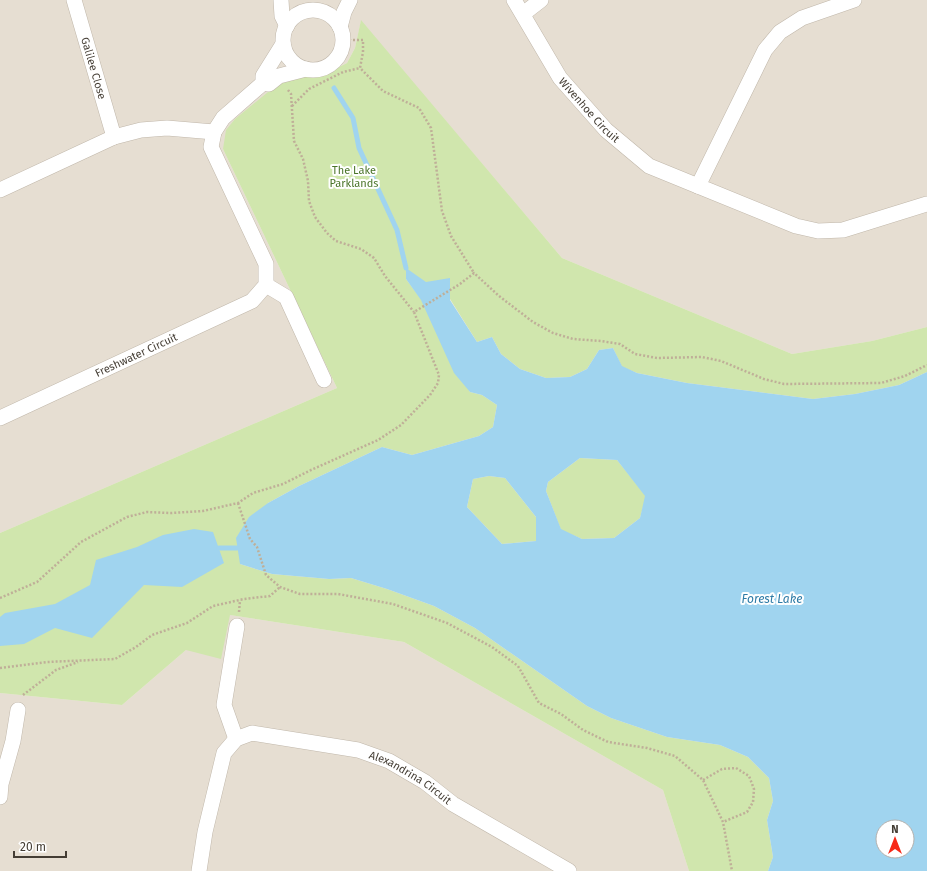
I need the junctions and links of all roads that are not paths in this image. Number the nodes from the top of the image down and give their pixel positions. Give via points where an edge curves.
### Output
1 (74, 0) edge
2 (280, 0) edge
3 (350, 0) edge
4 (514, 0) edge
5 (541, 0) edge
6 (854, 0) edge
7 (320, 5) edge
8 (523, 14) junction
9 (287, 26) junction
10 (345, 31) junction
11 (283, 44) junction
12 (306, 69) junction
13 (263, 83) junction
14 (214, 132) junction
15 (114, 137) junction
16 (698, 186) junction
17 (0, 190) edge
18 (927, 204) edge
19 (266, 285) junction
20 (324, 380) dead end
21 (0, 418) edge
22 (237, 626) dead end
23 (18, 710) road end
24 (236, 739) junction
25 (0, 797) edge
26 (199, 871) edge
27 (569, 871) edge

1 - 15 street, Galilee Close
2 - 9 street via 282,16
3 - 10 street via 344,12
4 - 8 street, Wivenhoe Circuit
5 - 8 street
6 - 16 street via 802,18 780,32 765,50
7 - 9 street via 299,14
7 - 10 street
8 - 16 street, Wivenhoe Circuit via 560,78 606,130 649,166
9 - 11 street
10 - 12 street via 341,52 331,65 314,70
11 - 12 street via 291,60
11 - 13 street via 263,76
12 - 13 street via 279,76 269,84
13 - 14 street via 223,118
14 - 15 street via 167,128 141,130
14 - 19 street via 211,147 266,264
15 - 17 street
16 - 18 street, Wivenhoe Circuit via 796,226 818,231 843,230
19 - 20 street via 286,298
19 - 21 street, Freshwater Circuit via 252,301
22 - 24 street via 224,704
23 - 25 street
24 - 26 street via 224,753 205,832
24 - 27 street, Alexandrina Circuit via 252,733 358,750 389,761 425,782 453,804

